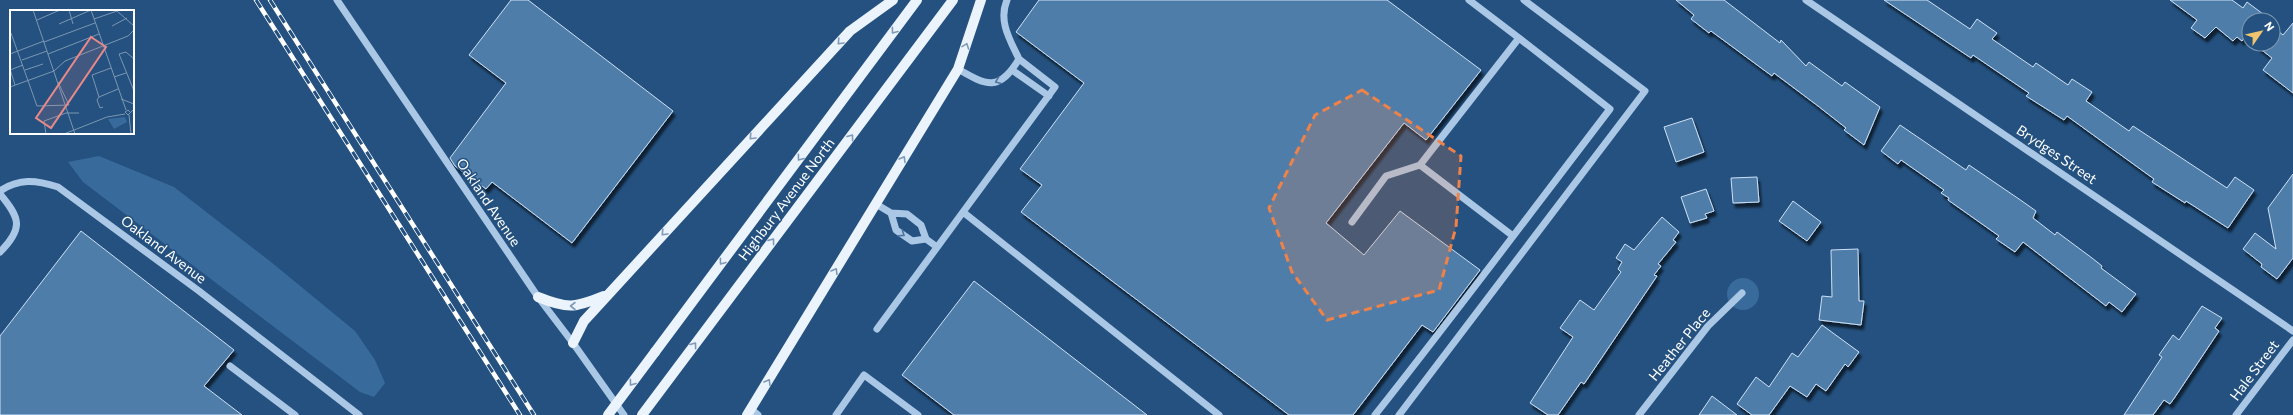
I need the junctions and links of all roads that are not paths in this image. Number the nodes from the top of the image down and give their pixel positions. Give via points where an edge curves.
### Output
1 (337, 0) edge
2 (893, 0) edge
3 (917, 0) edge
4 (954, 0) edge
5 (981, 0) edge
6 (1007, 0) edge
7 (1469, 0) edge
8 (1524, 0) edge
9 (1806, 0) edge
10 (1519, 38) junction
11 (1019, 59) junction
12 (958, 69) junction
13 (1012, 70) junction
14 (1049, 96) junction
15 (1420, 165) junction
16 (0, 192) edge
17 (876, 204) junction
18 (963, 212) junction
19 (891, 213) junction
20 (1352, 222) dead end
21 (1513, 236) junction
22 (926, 239) junction
23 (937, 247) junction
24 (0, 252) edge
25 (1742, 293) dead end
26 (608, 295) junction
27 (538, 297) junction
28 (877, 329) dead end
29 (2293, 331) edge
30 (2293, 340) edge
31 (574, 343) junction
32 (230, 366) dead end
33 (752, 413) edge
34 (295, 415) edge
35 (359, 415) edge
36 (608, 415) edge
37 (624, 415) edge
38 (642, 415) edge
39 (836, 415) edge
40 (918, 415) edge
41 (1219, 415) edge
42 (1375, 415) edge
43 (1399, 415) edge
44 (1639, 415) edge
45 (2236, 415) edge

1 - 27 street, Oakland Avenue
2 -> 26 main road via 850,31
3 -> 36 main road, Highbury Avenue North, bridge
38 -> 4 main road, Highbury Avenue North
12 -> 5 main road
6 - 11 street via 1004,6 1004,28
7 - 10 street
8 - 43 street via 1645,91
9 - 29 street, Brydges Street
10 - 15 street
10 - 21 street via 1610,109
11 - 13 street
11 - 14 street via 1055,88
13 -> 12 street via 1001,81 992,84 980,82
17 -> 12 main road
13 - 14 street
14 - 18 street
15 - 20 street via 1386,176
15 - 21 street
16 - 24 street via 15,213 17,226 10,242
16 - 35 street, Oakland Avenue via 11,184 26,181 40,181 58,187 199,291
17 - 19 street
33 -> 17 main road
18 - 23 street
18 - 41 street
19 - 22 street via 907,214 921,224
19 -> 22 street via 896,230 912,241
21 - 42 street
22 - 23 street
23 - 28 street
25 - 44 street, Heather Place via 1708,326
26 -> 27 main road via 578,307 559,305
26 - 31 main road via 584,321
27 - 31 street, Oakland Avenue
30 - 45 street, Hale Street
31 - 37 street, Oakland Avenue
32 - 34 street
39 - 40 street via 864,375

